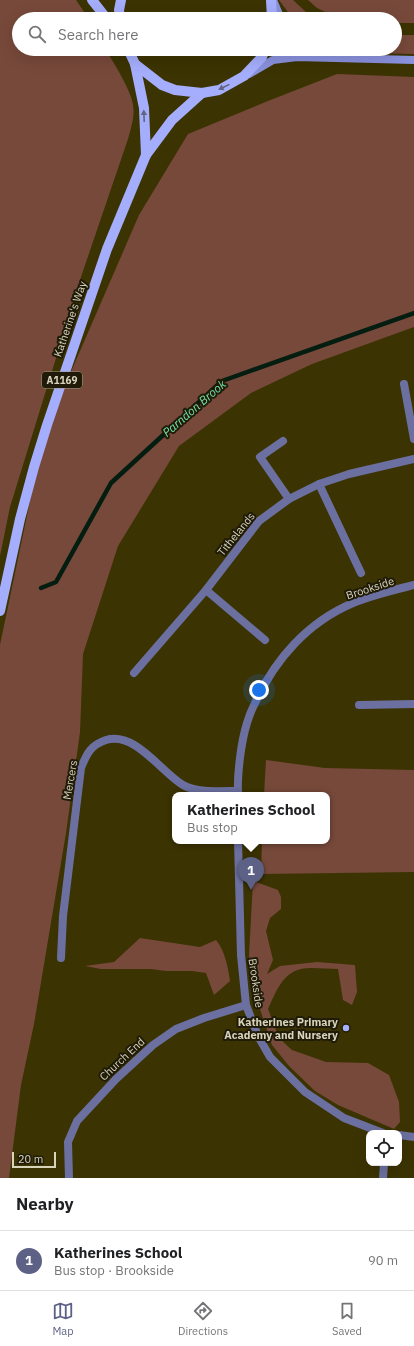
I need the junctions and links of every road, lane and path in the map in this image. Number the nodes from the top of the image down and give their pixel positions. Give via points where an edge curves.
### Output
1 (92, 0) edge
2 (120, 0) edge
3 (272, 0) edge
4 (101, 12) edge
5 (119, 12) edge
6 (272, 12) edge
7 (278, 12) edge
8 (131, 56) edge
9 (262, 56) edge
10 (339, 57) joint
11 (414, 60) edge
12 (135, 64) junction
13 (244, 76) junction
14 (202, 93) junction
15 (146, 155) junction
16 (404, 384) dead end
17 (414, 439) edge
18 (283, 441) dead end
19 (414, 459) edge
20 (319, 484) junction
21 (289, 499) junction
22 (361, 573) dead end
23 (414, 586) edge
24 (206, 590) junction
25 (0, 611) edge
26 (265, 640) dead end
27 (134, 673) dead end
28 (414, 704) edge
29 (359, 705) dead end
30 (223, 792) edge
31 (238, 792) edge
32 (238, 844) edge
33 (61, 958) dead end
34 (246, 1005) junction
35 (375, 1130) edge
36 (402, 1135) edge
37 (414, 1137) edge
38 (384, 1166) edge
39 (69, 1178) edge
40 (383, 1178) edge

1 - 4 main road
2 - 5 main road
3 - 6 main road
3 - 7 main road
8 - 12 main road
9 - 13 main road
10 - 11 main road
10 - 13 main road via 273,60
12 - 14 main road via 162,85 175,90
15 -> 12 main road, Katherine's Way / A1169 via 144,108
13 -> 14 main road via 218,90
14 - 15 main road, Katherine's Way / A1169 via 172,120
15 - 25 main road, Katherine's Way / A1169 via 107,249 47,425 20,519
16 - 17 street
18 - 21 street via 260,457
19 - 20 street, Tithelands via 349,474
20 - 21 street, Tithelands
20 - 22 street
21 - 24 street, Tithelands via 259,521
23 - 31 street, Brookside via 353,603 326,618 299,638 276,665 247,722 240,759
24 - 26 street
24 - 27 street, Tithelands
28 - 29 street
30 - 33 street, Mercers via 194,790 183,785 125,740 110,739 97,743 86,754 81,768 62,916
32 - 34 street, Brookside via 241,955
34 - 35 street, Brookside via 258,1036 270,1057 305,1092 344,1118
34 - 39 street, Church End via 176,1029 116,1079 77,1121 68,1142
36 - 37 street
38 - 40 street

